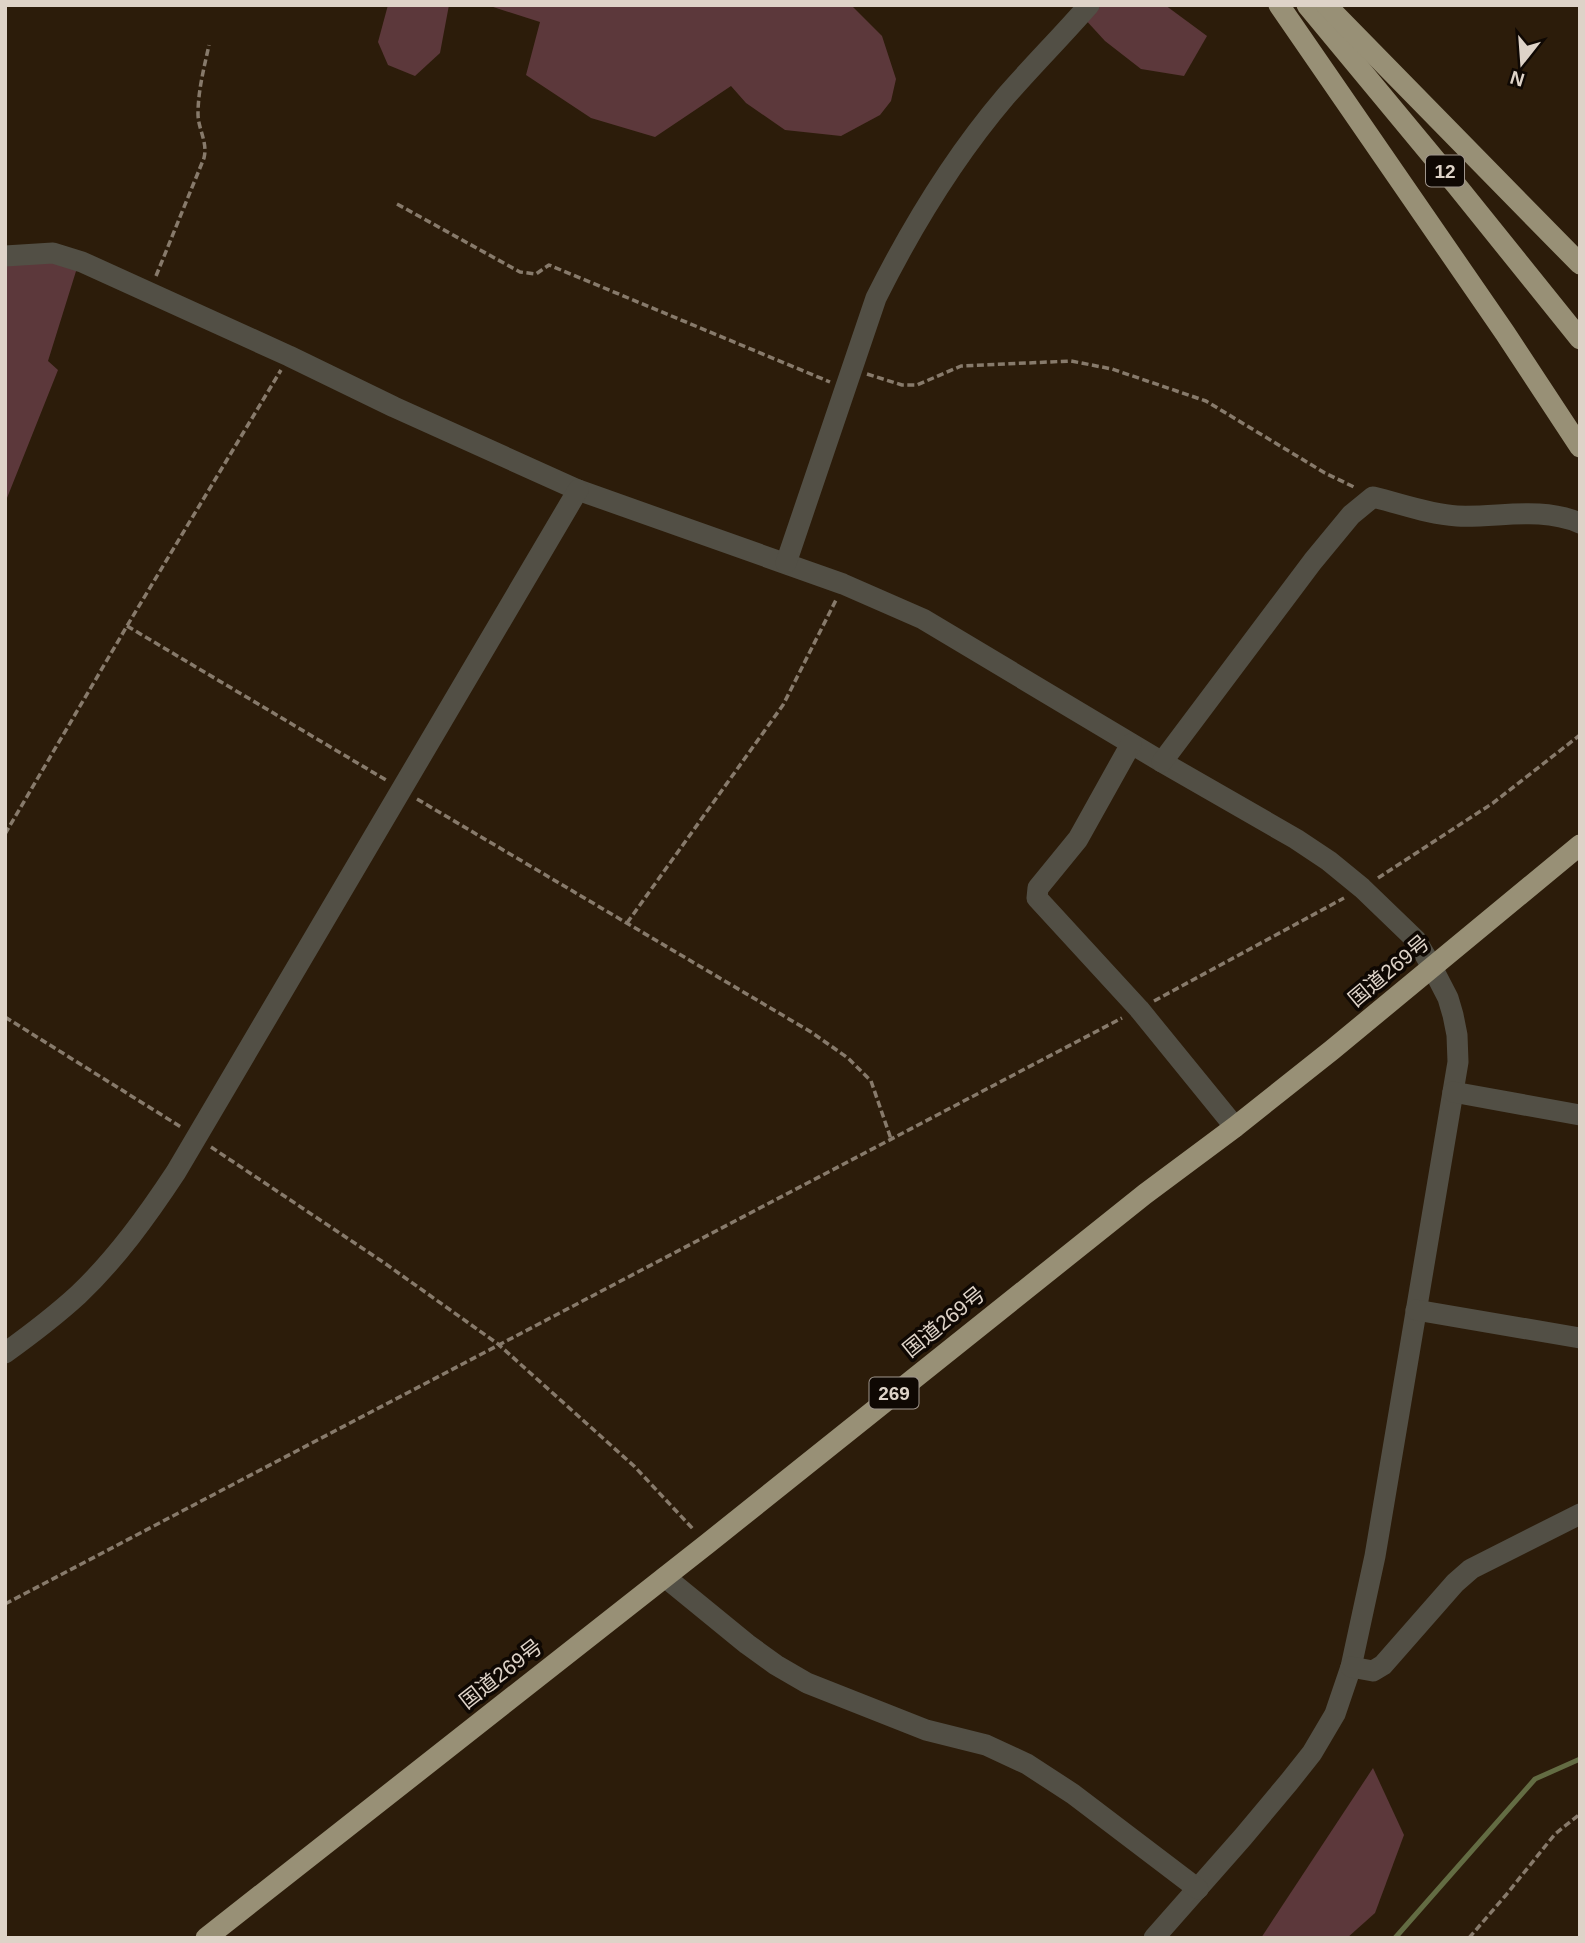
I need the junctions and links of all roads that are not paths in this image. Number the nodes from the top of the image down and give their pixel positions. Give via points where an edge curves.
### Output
1 (1089, 5) edge
2 (1279, 5) edge
3 (1307, 5) edge
4 (1326, 5) edge
5 (5, 256) edge
6 (1580, 264) edge
7 (1580, 339) edge
8 (1580, 447) edge
9 (578, 490) junction
10 (1580, 523) edge
11 (786, 564) junction
12 (1131, 744) junction
13 (1162, 762) junction
14 (1580, 845) edge
15 (1432, 967) junction
16 (1453, 1092) junction
17 (1580, 1115) edge
18 (1235, 1127) junction
19 (1416, 1310) junction
20 (1580, 1338) edge
21 (5, 1353) edge
22 (1580, 1514) edge
23 (664, 1577) junction
24 (1351, 1667) junction
25 (1198, 1889) junction
26 (206, 1938) edge
27 (1154, 1938) edge

1 - 11 street via 1006,97 915,222 876,298
2 - 8 highway
3 - 7 highway, 12
4 - 6 highway
5 - 9 street via 52,253 82,261
9 - 11 street
9 - 21 street via 147,1216 78,1295
10 - 13 street via 1523,513 1431,514 1373,497 1351,515 1313,561
11 - 12 street via 923,619
12 - 13 street
12 - 18 street via 1078,839 1038,888 1037,898 1139,1009
13 - 15 street via 1329,861 1416,940
14 - 15 highway, 国道269号 / 269
15 - 16 street via 1448,998 1457,1035
15 - 18 highway, 国道269号 / 269
16 - 17 street
16 - 19 street
18 - 23 highway, 国道269号 / 269
19 - 20 street
19 - 24 street via 1375,1556
22 - 24 street via 1471,1569 1383,1665 1373,1671
23 - 25 street via 747,1644 807,1683 926,1730 986,1745 1027,1764
23 - 26 highway, 国道269号 / 269
24 - 25 street via 1335,1714 1312,1753
25 - 27 street

